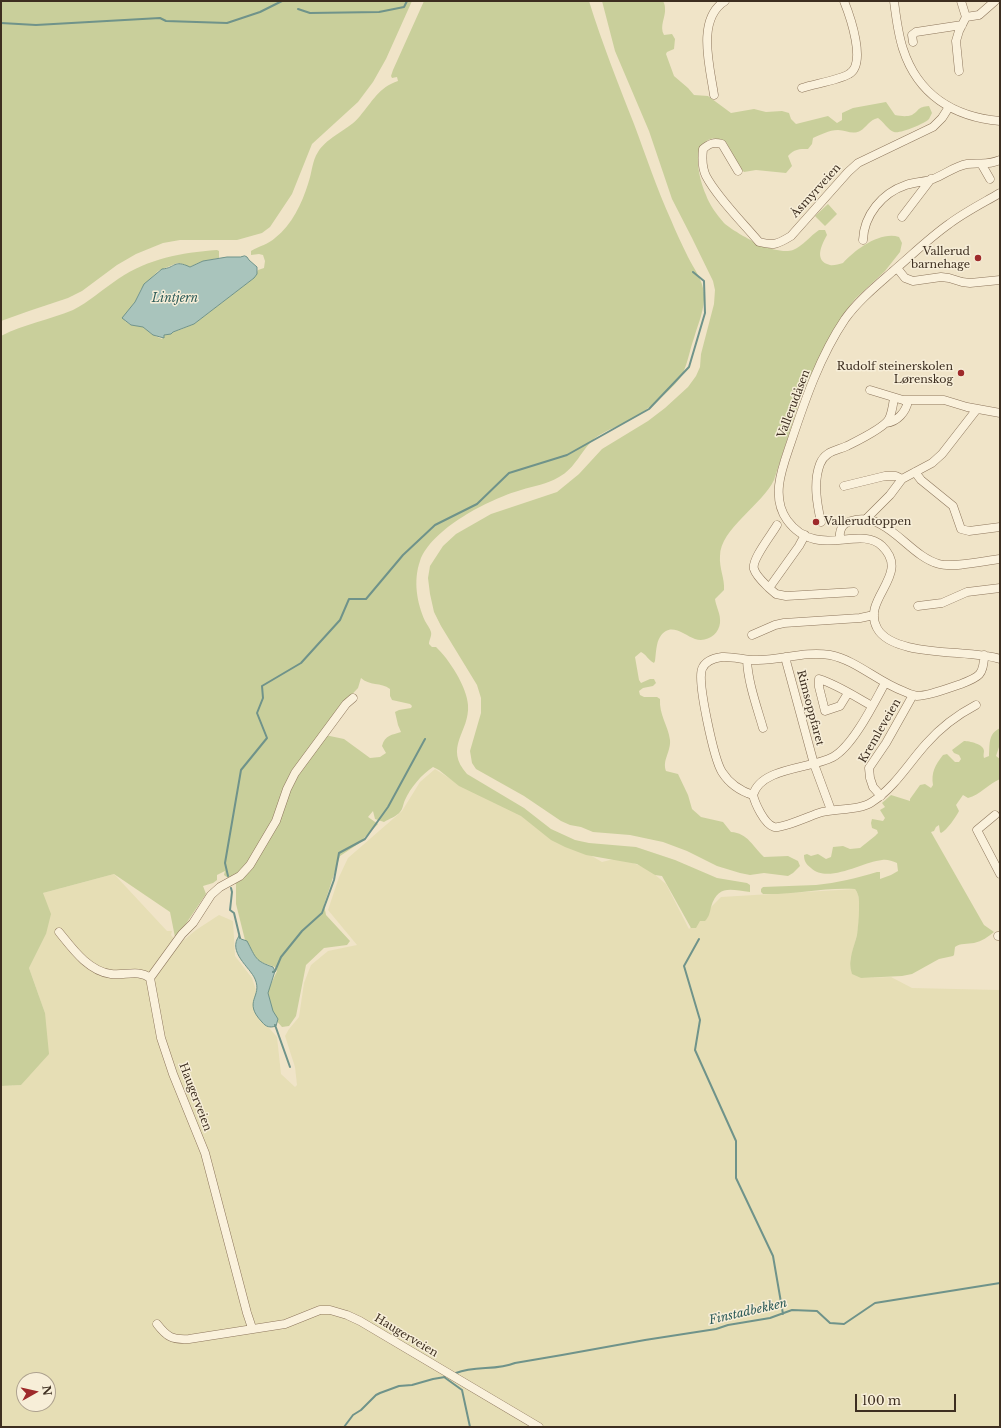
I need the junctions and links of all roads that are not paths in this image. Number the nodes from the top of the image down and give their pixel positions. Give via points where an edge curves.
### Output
1 (725, 1) edge
2 (844, 1) edge
3 (894, 1) edge
4 (961, 1) edge
5 (995, 1) edge
6 (966, 17) junction
7 (962, 25) junction
8 (913, 42) dead end
9 (959, 71) dead end
10 (802, 88) dead end
11 (714, 95) dead end
12 (949, 107) junction
13 (1000, 121) edge
14 (1000, 160) edge
15 (982, 165) junction
16 (738, 171) dead end
17 (932, 179) junction
18 (990, 179) dead end
19 (1000, 194) edge
20 (902, 217) dead end
21 (863, 240) dead end
22 (897, 268) junction
23 (1000, 280) edge
24 (870, 390) dead end
25 (894, 398) junction
26 (908, 401) junction
27 (977, 408) junction
28 (1000, 413) edge
29 (886, 422) junction
30 (915, 472) junction
31 (902, 479) junction
32 (844, 486) dead end
33 (866, 519) junction
34 (821, 522) dead end
35 (777, 525) dead end
36 (1000, 527) edge
37 (805, 535) junction
38 (840, 540) junction
39 (1000, 559) edge
40 (769, 588) junction
41 (1000, 588) edge
42 (854, 592) dead end
43 (918, 606) dead end
44 (874, 616) junction
45 (752, 635) dead end
46 (984, 655) junction
47 (785, 657) junction
48 (1000, 659) edge
49 (747, 660) junction
50 (885, 683) junction
51 (848, 693) dead end
52 (913, 695) junction
53 (353, 698) dead end
54 (976, 705) dead end
55 (872, 706) junction
56 (763, 728) dead end
57 (814, 764) junction
58 (753, 795) junction
59 (881, 796) junction
60 (831, 810) junction
61 (995, 815) dead end
62 (1000, 874) edge
63 (59, 932) dead end
64 (150, 978) junction
65 (157, 1324) dead end
66 (252, 1328) junction
67 (539, 1427) edge

1 - 11 street via 715,11 708,31
2 - 10 street via 852,25 858,60 854,69 848,75
3 - 12 street via 900,40 912,70 928,91
4 - 6 street
5 - 6 street via 979,15
6 - 7 street
7 - 8 street via 916,32 912,35
7 - 9 street via 956,41
12 - 13 street via 972,117
12 - 16 street, Åsmyrveien via 932,127 858,163 791,236 780,244 759,242 712,186 702,161 703,149 709,143 722,144
14 - 15 street
15 - 17 street via 968,164
15 - 18 street
17 - 20 street
17 - 21 street via 901,187 878,203 867,219
19 - 22 street, Vallerudåsen via 950,223
22 - 23 street via 906,278 913,281 941,277 970,284
22 - 37 street, Vallerudåsen via 862,300 842,324 814,380 798,421 782,472 779,495 787,519
24 - 25 street
25 - 26 street
25 - 29 street via 891,415
26 - 27 street via 937,399
26 - 29 street via 897,419
27 - 28 street
27 - 30 street via 942,454
29 - 34 street via 850,445 830,452 823,458 816,479
30 - 31 street
30 - 36 street via 953,506 961,529 969,531
31 - 32 street via 885,476
31 - 33 street
33 - 38 street via 844,524 840,529
33 - 39 street via 884,526 926,559 940,565
35 - 40 street via 753,566
37 - 38 street, Vallerudåsen via 822,541
37 - 40 street
38 - 44 street, Vallerudåsen via 872,540 882,546 889,556 890,576 876,603
40 - 42 street via 776,594 786,596
41 - 43 street via 967,592 942,603
44 - 45 street via 784,623
44 - 46 street via 880,633 897,643 936,651
46 - 48 street
46 - 52 street, Kremleveien via 983,671 977,677 940,691
47 - 49 street
47 - 50 street via 810,654 832,656
47 - 57 street, Rimsoppfaret
49 - 56 street
49 - 58 street via 729,657 710,660 702,670 701,681 719,767 733,784
50 - 52 street
50 - 55 street, Rimsoppfaret
51 - 55 street
52 - 59 street, Kremleveien via 869,768 870,778
53 - 64 street via 295,773 276,821 250,865 240,876 211,895 194,923 182,934
54 - 59 street via 961,713 937,733
55 - 57 street, Rimsoppfaret via 844,748 833,757
57 - 58 street, Rimsoppfaret via 774,775 760,783
57 - 60 street, Rimsoppfaret
58 - 60 street via 766,821 775,828
59 - 60 street via 864,806
61 - 62 street via 977,830
63 - 64 street via 75,952 96,968 110,974 140,973
64 - 66 street, Haugerveien via 161,1038 205,1153
65 - 66 street, Haugerveien via 163,1332 179,1340
66 - 67 street, Haugerveien via 285,1324 320,1310 347,1315

